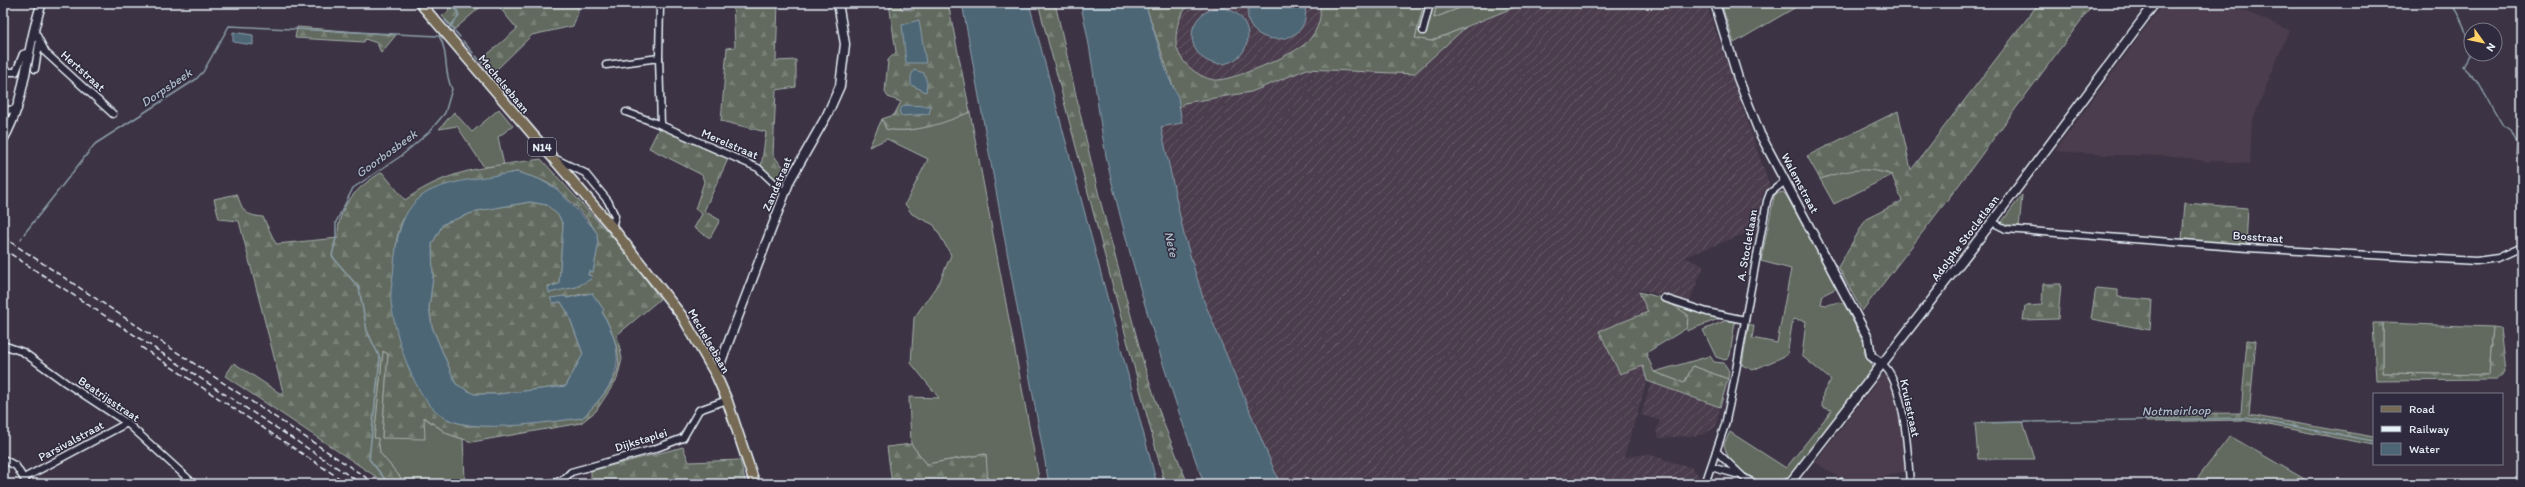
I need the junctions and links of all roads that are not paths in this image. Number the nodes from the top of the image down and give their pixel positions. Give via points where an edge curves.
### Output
1 (42, 3) edge
2 (420, 3) edge
3 (660, 3) edge
4 (838, 3) edge
5 (1430, 3) edge
6 (1715, 3) edge
7 (2155, 3) edge
8 (34, 29) junction
9 (1423, 30) dead end
10 (39, 44) junction
11 (30, 52) junction
12 (659, 58) junction
13 (606, 65) dead end
14 (35, 69) dead end
15 (10, 72) dead end
16 (18, 109) junction
17 (626, 112) dead end
18 (114, 114) dead end
19 (3, 117) edge
20 (661, 125) junction
21 (3, 140) edge
22 (551, 157) junction
23 (1785, 181) junction
24 (785, 193) junction
25 (1992, 222) junction
26 (612, 227) junction
27 (2522, 247) edge
28 (1664, 298) dead end
29 (1745, 320) junction
30 (3, 345) edge
31 (1882, 364) junction
32 (716, 375) junction
33 (727, 400) junction
34 (127, 423) junction
35 (1716, 451) junction
36 (3, 459) edge
37 (1711, 468) junction
38 (1743, 477) junction
39 (25, 481) edge
40 (194, 484) edge
41 (547, 484) edge
42 (756, 484) edge
43 (1705, 484) edge
44 (1749, 484) edge
45 (1755, 484) edge
46 (1789, 484) edge
47 (1910, 484) edge

1 - 8 street
2 - 22 main road, Mechelsebaan / N14
3 - 12 street
4 - 24 street, Zandstraat via 845,44 840,86 833,105 795,169
5 - 9 street
6 - 23 street, Walemstraat via 1738,78 1760,134
7 - 25 street, Adolphe Stocletlaan
8 - 10 street, Hertstraat
8 - 11 street
10 - 14 street, Hertstraat
10 - 18 street, Hertstraat
11 - 15 street via 23,54 16,72
11 - 16 street
12 - 13 street
12 - 20 street
16 - 19 street via 7,110
16 - 21 street
17 - 20 street, Merelstraat
20 - 24 street, Merelstraat via 748,162
22 - 26 main road, Mechelsebaan / N14
22 - 26 street, Mechelsebaan via 585,173 608,201 615,216
23 - 29 street, A. Stocletlaan via 1770,193 1767,201
23 - 31 street, Walemstraat via 1868,338 1871,356
24 - 32 street, Zandstraat
25 - 27 street, Bosstraat via 2006,229 2248,248 2476,261 2498,258
25 - 31 street, Adolphe Stocletlaan
26 - 32 main road, Mechelsebaan / N14 via 682,316
28 - 29 street via 1707,312
29 - 35 street, A. Stocletlaan via 1731,397
30 - 34 street, Beatrijsstraat via 23,352
31 - 46 street, Adolphe Stocletlaan
31 - 47 street, Kruisstraat via 1891,373 1906,428
32 - 33 main road, Mechelsebaan / N14
33 - 41 street, Dijkstaplei via 699,410 694,415 687,434 679,440 570,472 563,480
33 - 42 main road, Mechelsebaan / N14
34 - 39 street, Parsivalstraat
34 - 40 street, Beatrijsstraat
35 - 37 street, A. Stocletlaan
35 - 38 street
36 - 39 street via 16,466
37 - 38 street via 1726,470
37 - 43 street, A. Stocletlaan
38 - 44 street
38 - 45 street

